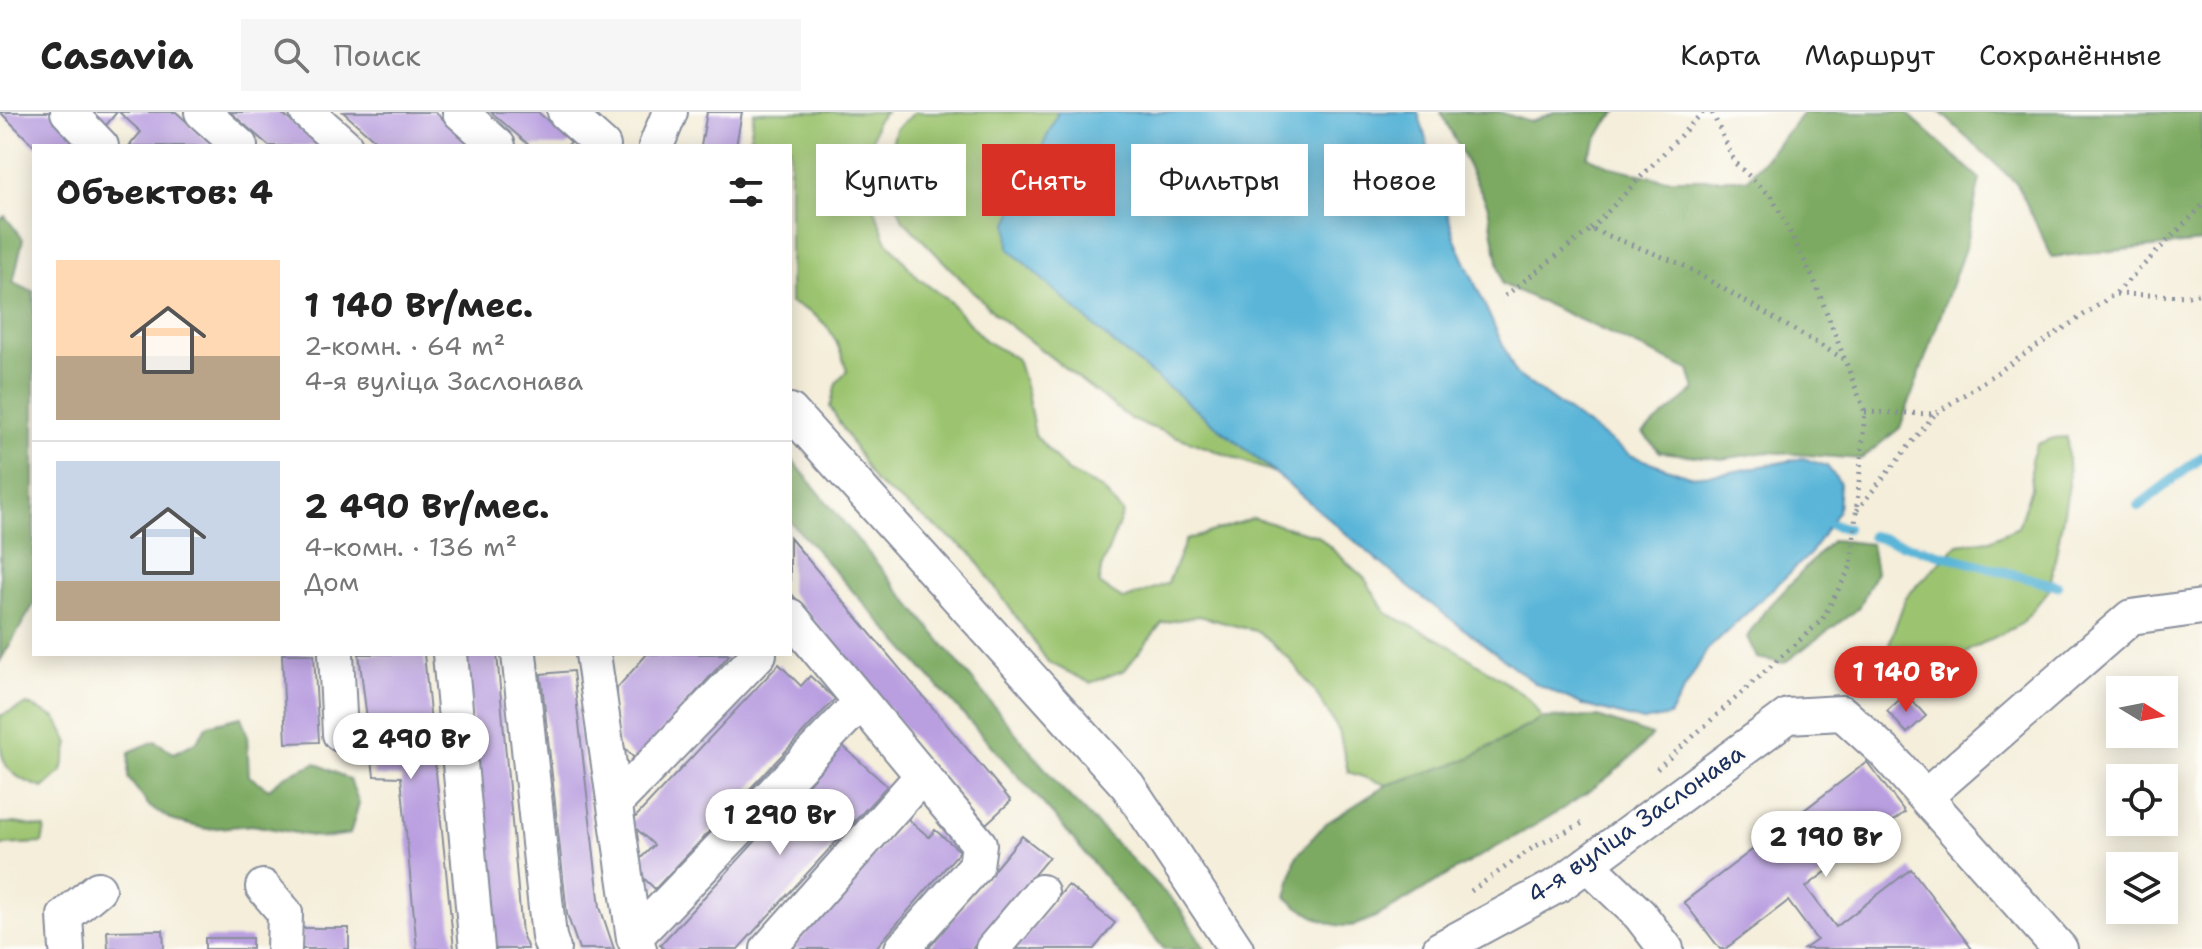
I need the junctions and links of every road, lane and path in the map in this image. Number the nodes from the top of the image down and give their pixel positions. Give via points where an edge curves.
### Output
1 (68, 112) edge
2 (202, 112) edge
3 (307, 112) edge
4 (460, 112) edge
5 (565, 112) edge
6 (1703, 112) edge
7 (1712, 112) edge
8 (99, 144) edge
9 (238, 144) edge
10 (343, 144) edge
11 (496, 144) edge
12 (601, 144) edge
13 (2202, 206) edge
14 (1591, 229) junction
15 (2202, 293) edge
16 (2115, 294) junction
17 (1505, 296) dead end
18 (1845, 360) junction
19 (1865, 412) junction
20 (792, 413) edge
21 (1935, 414) junction
22 (1856, 511) junction
23 (2202, 607) edge
24 (792, 620) edge
25 (336, 656) edge
26 (450, 656) edge
27 (519, 656) edge
28 (757, 656) edge
29 (599, 658) edge
30 (861, 702) junction
31 (340, 734) dead end
32 (1651, 774) dead end
33 (922, 776) junction
34 (1925, 797) junction
35 (615, 803) junction
36 (1597, 816) dead end
37 (1587, 864) junction
38 (263, 887) dead end
39 (98, 889) dead end
40 (1041, 892) dead end
41 (1462, 898) dead end
42 (637, 943) edge
43 (67, 949) edge
44 (284, 949) edge
45 (477, 949) edge
46 (553, 949) edge
47 (768, 949) edge
48 (902, 949) edge
49 (993, 949) edge
50 (1236, 949) edge
51 (1440, 949) edge
52 (1666, 949) edge
53 (2060, 949) edge

1 - 8 street
2 - 9 street
3 - 10 street
4 - 11 street
5 - 12 street
6 - 14 path
7 - 18 path via 1735,163 1772,197 1814,280
13 - 16 path
14 - 17 path
14 - 18 path via 1681,264
15 - 16 path
16 - 21 path
18 - 19 path
19 - 21 path
19 - 22 path
20 - 50 street via 1128,786
21 - 22 path
22 - 32 path via 1851,566 1822,620
23 - 34 street via 2131,617
24 - 30 street
25 - 31 street
26 - 45 street
27 - 46 street
28 - 35 street
29 - 35 street
30 - 33 street
30 - 42 street
33 - 47 street
33 - 48 street via 979,844 976,866
34 - 37 street, 4-я вуліца Заслонава via 1842,713 1788,716
34 - 53 street
35 - 42 street
36 - 41 path via 1534,847
37 - 51 street, 4-я вуліца Заслонава
37 - 52 street via 1640,915
38 - 44 street via 285,913
39 - 43 street via 65,916
40 - 49 street

